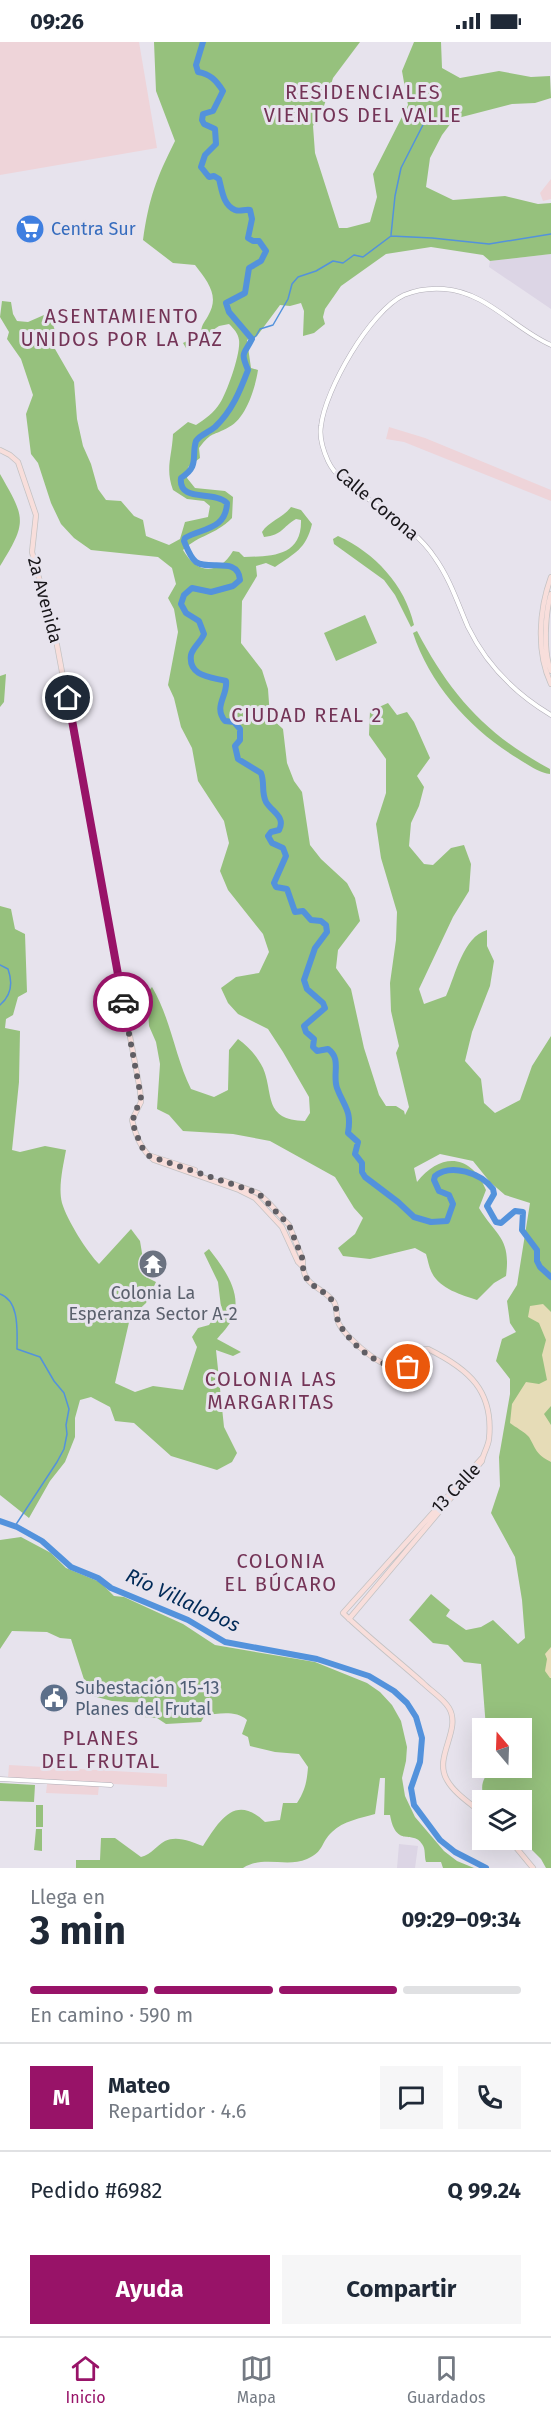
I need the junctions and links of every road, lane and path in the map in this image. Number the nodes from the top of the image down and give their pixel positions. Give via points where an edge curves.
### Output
1 (551, 345) edge
2 (0, 450) edge
3 (551, 577) edge
4 (551, 594) edge
5 (551, 671) edge
6 (551, 684) edge
7 (551, 715) edge
8 (482, 1458) junction
9 (349, 1619) junction
10 (0, 1779) edge
11 (111, 1785) dead end
12 (472, 1804) edge
13 (518, 1850) edge
14 (533, 1868) edge

1 - 7 street, Calle Corona via 467,294 431,289 404,296 379,316 346,363 327,404 320,434 327,458 340,477 431,552 476,642 493,667
2 - 8 main road, 2a Avenida via 18,462 36,515 32,552 57,645 140,1090 141,1102 132,1122 140,1143 149,1156 258,1193 289,1225 308,1280 334,1302 339,1325 367,1354 382,1363 407,1368 420,1350 428,1349 455,1365 478,1386 485,1397 489,1426 488,1446
3 - 6 main road via 541,621 543,664
4 - 5 main road via 546,625
8 - 9 main road, 13 Calle
8 - 9 main road, 13 Calle via 343,1613
9 - 12 main road via 449,1707 452,1723 444,1774
10 - 11 street
13 - 14 main road

